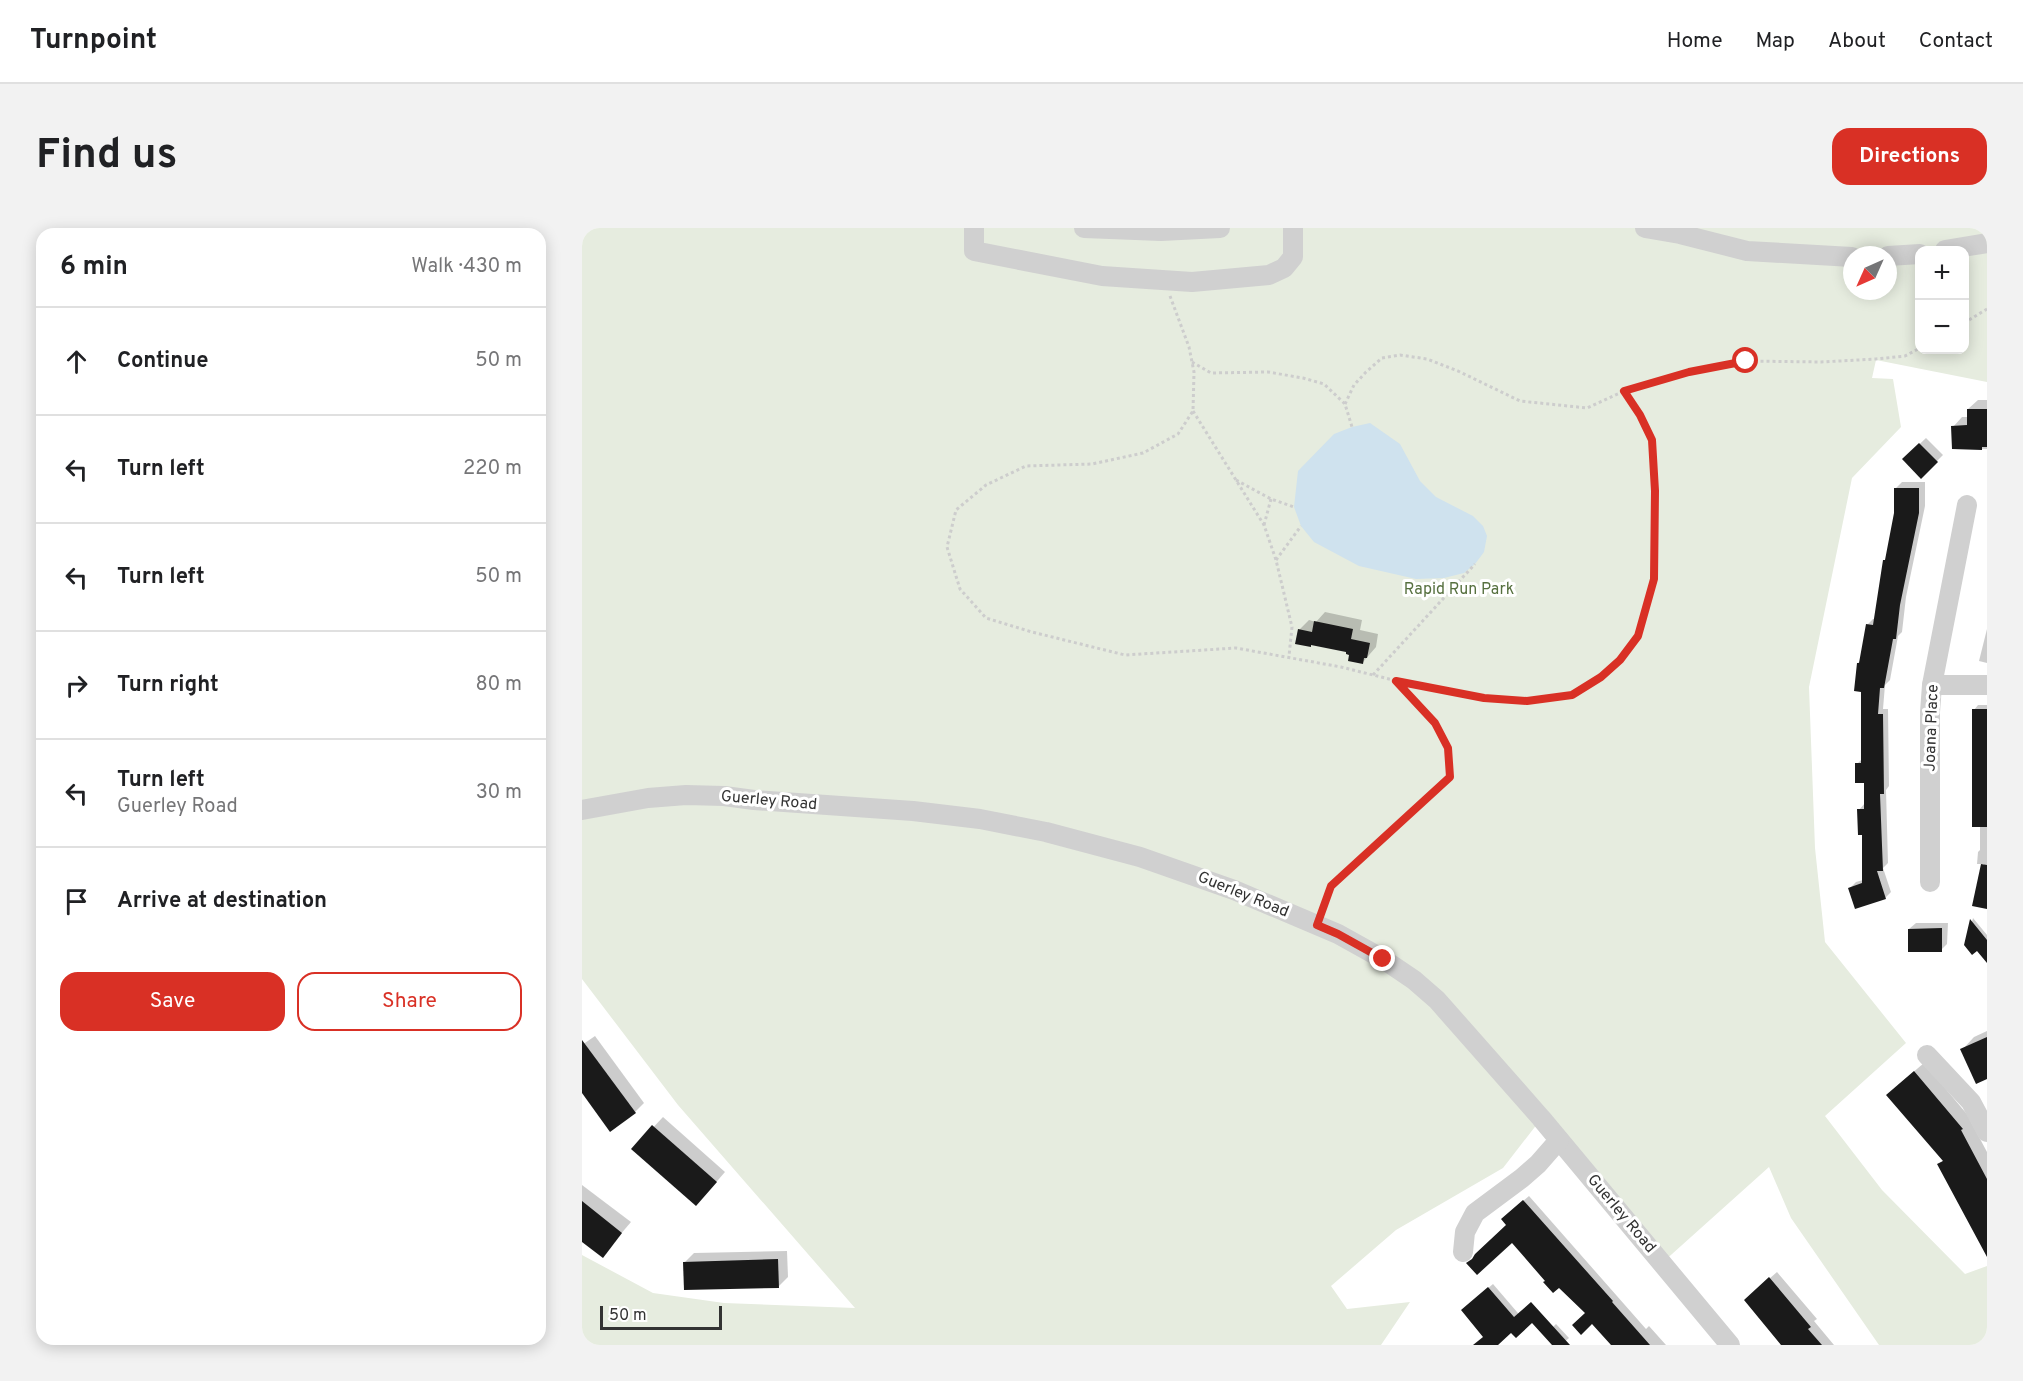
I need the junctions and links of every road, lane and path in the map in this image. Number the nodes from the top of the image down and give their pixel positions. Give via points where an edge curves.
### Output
1 (974, 228) edge
2 (1084, 228) edge
3 (1220, 228) edge
4 (1293, 228) edge
5 (1645, 228) edge
6 (1987, 243) edge
7 (1969, 246) edge
8 (1915, 254) edge
9 (1897, 255) edge
10 (1843, 256) edge
11 (1165, 280) junction
12 (1987, 309) edge
13 (1969, 320) edge
14 (1915, 351) edge
15 (1192, 362) junction
16 (1624, 391) junction
17 (1345, 404) junction
18 (1193, 411) junction
19 (1352, 426) dead end
20 (1236, 480) junction
21 (1271, 499) junction
22 (1967, 506) dead end
23 (1294, 507) dead end
24 (1264, 525) junction
25 (1301, 526) dead end
26 (1276, 560) junction
27 (1476, 564) dead end
28 (1289, 657) junction
29 (1372, 675) junction
30 (1396, 681) junction
31 (1932, 685) junction
32 (1987, 685) edge
33 (582, 810) edge
34 (1930, 882) dead end
35 (1317, 925) junction
36 (1927, 1055) dead end
37 (1985, 1121) edge
38 (1559, 1140) junction
39 (1463, 1252) dead end
40 (1730, 1345) edge

1 - 11 street via 974,251 1102,276
2 - 3 street
4 - 11 street via 1293,256 1284,268 1269,275 1192,282
5 - 10 street via 1747,251
6 - 7 street
8 - 9 street
11 - 15 path
12 - 13 path
14 - 16 path via 1905,356 1876,359 1746,361
15 - 17 path via 1211,373 1268,372 1303,378 1324,384
15 - 18 path
16 - 17 path via 1587,408 1520,400 1438,363 1400,355 1382,358 1366,372
16 - 30 path via 1652,440 1654,579 1638,636 1620,660 1572,695 1527,701 1484,698
17 - 19 path
18 - 20 path
18 - 28 path via 1178,434 1143,453 1092,464 1026,466 986,484 956,510 949,537 947,547 960,589 986,618 1125,655 1236,648
20 - 21 path
20 - 24 path
21 - 23 path
21 - 24 path
22 - 31 street, Joana Place
24 - 26 path
25 - 26 path
26 - 28 path via 1292,627
27 - 29 path
28 - 29 path
29 - 30 path
30 - 35 path via 1435,723 1448,748 1450,777 1331,886
31 - 32 street
31 - 34 street, Joana Place
33 - 35 street, Guerley Road via 686,795 980,819 1140,857
35 - 38 street, Guerley Road via 1383,959 1437,1000
36 - 37 street
38 - 39 street via 1522,1178 1474,1213 1465,1232
38 - 40 street, Guerley Road

